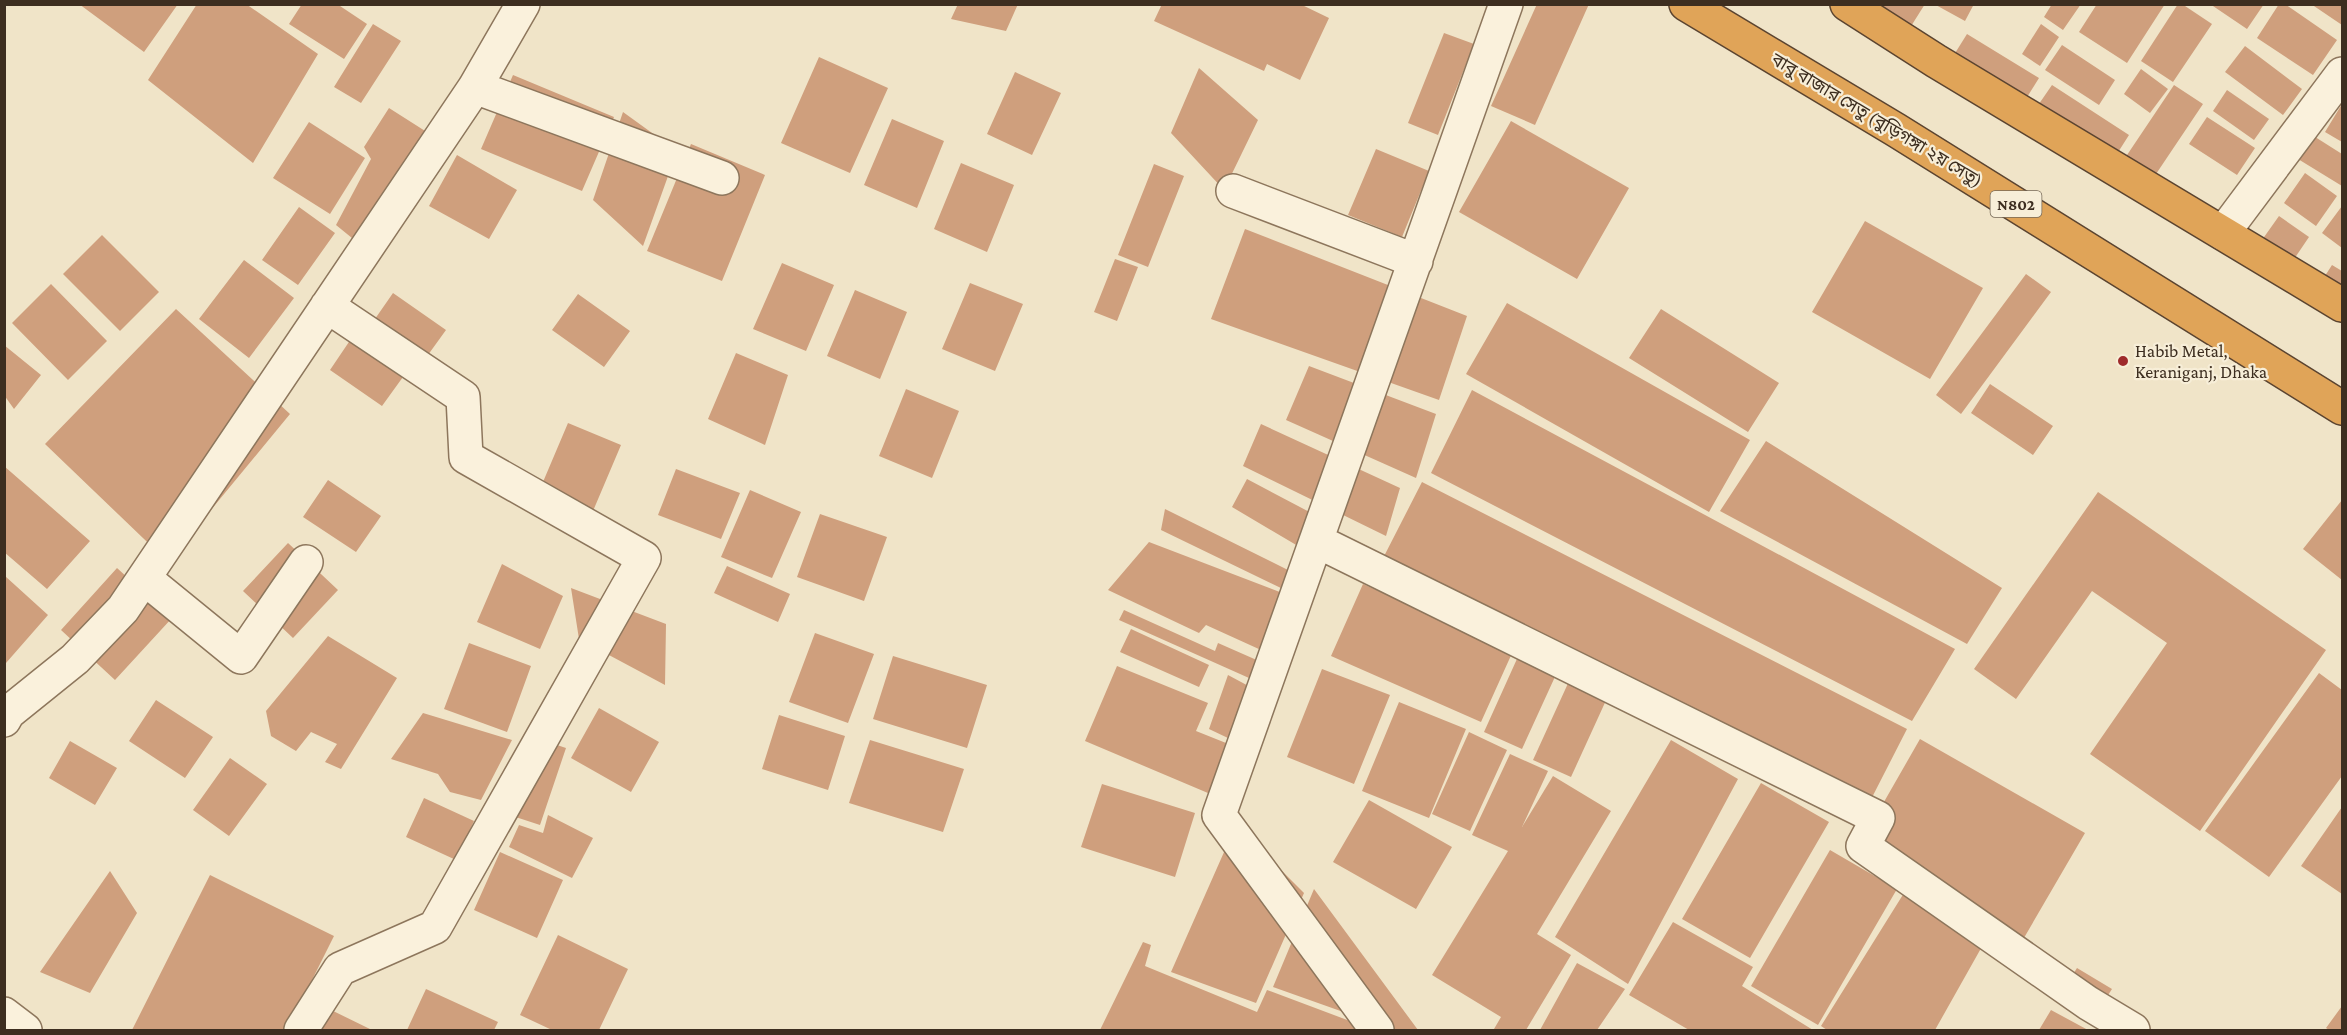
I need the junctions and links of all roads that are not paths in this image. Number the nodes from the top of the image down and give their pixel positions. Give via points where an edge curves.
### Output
1 (523, 4) edge
2 (1506, 4) edge
3 (1686, 4) edge
4 (1847, 4) edge
5 (2343, 74) edge
6 (475, 87) junction
7 (722, 178) dead end
8 (1233, 191) dead end
9 (2223, 233) junction
10 (1416, 261) junction
11 (2343, 305) edge
12 (327, 306) junction
13 (2343, 408) edge
14 (1317, 541) junction
15 (306, 562) dead end
16 (149, 582) dead end
17 (4, 720) edge
18 (4, 1014) edge
19 (25, 1030) edge
20 (301, 1030) edge
21 (1377, 1030) edge
22 (2133, 1030) edge

1 - 6 street
2 - 10 street
3 - 13 highway, বাবু বাজার সেতু (বুড়িগঙ্গা ২য় সেতু) / N802
4 - 9 highway via 1936,62
5 - 9 street
6 - 7 street
6 - 12 street
8 - 10 street
9 - 11 highway
10 - 14 street
12 - 17 street via 123,609 75,658
12 - 20 street via 463,397 466,457 644,558 435,927 340,969
14 - 21 street via 1219,815
14 - 22 street via 1878,818 1863,846 2088,1003
15 - 16 street via 241,657
18 - 19 street

